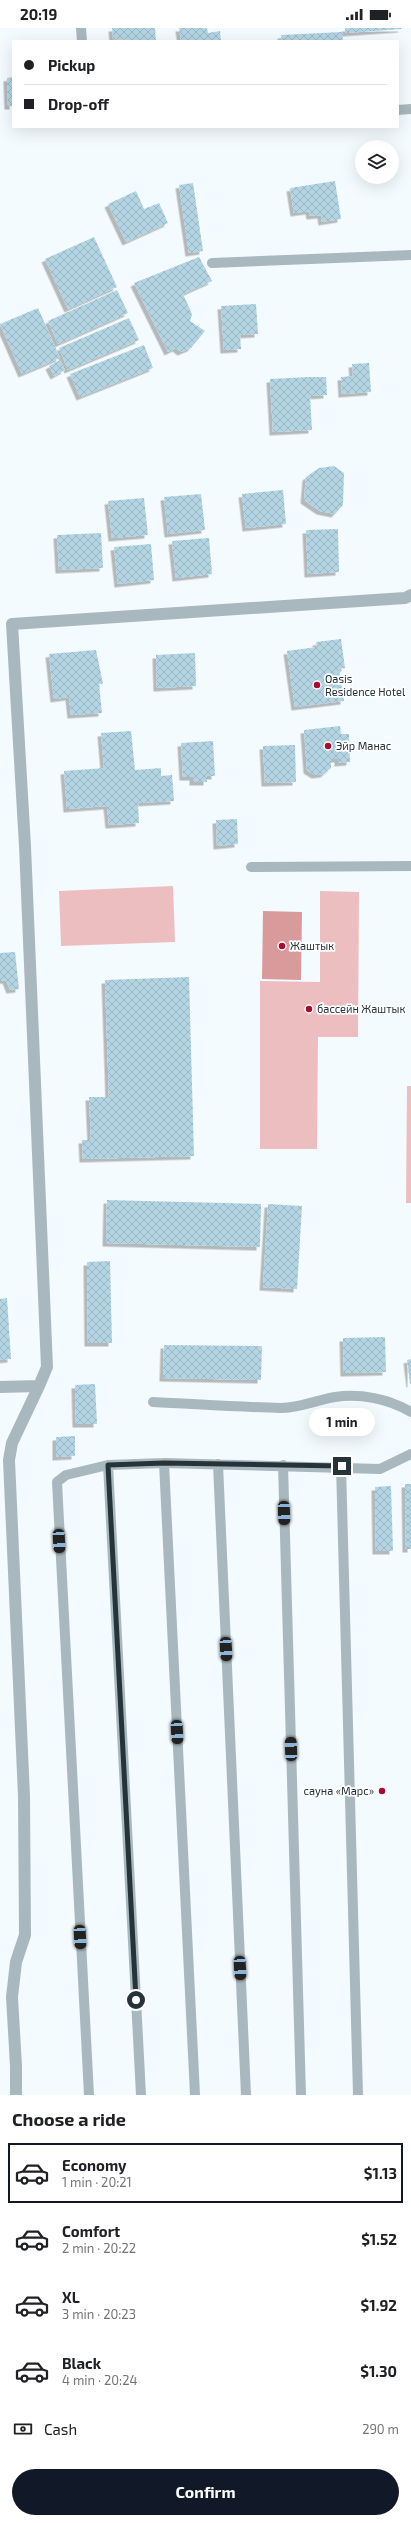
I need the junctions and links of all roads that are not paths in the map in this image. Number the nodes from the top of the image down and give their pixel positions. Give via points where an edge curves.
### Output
1 (81, 28) edge
2 (82, 40) edge
3 (411, 109) edge
4 (399, 110) edge
5 (411, 255) edge
6 (212, 263) dead end
7 (411, 595) edge
8 (411, 866) edge
9 (251, 867) dead end
10 (39, 1386) junction
11 (0, 1387) edge
12 (153, 1402) dead end
13 (411, 1412) edge
14 (411, 1454) edge
15 (164, 1463) junction
16 (218, 1464) junction
17 (108, 1465) junction
18 (283, 1465) junction
19 (342, 1466) junction
20 (16, 2095) edge
21 (89, 2095) edge
22 (141, 2095) edge
23 (195, 2095) edge
24 (246, 2095) edge
25 (301, 2095) edge
26 (358, 2095) edge

1 - 2 lane
3 - 4 lane
5 - 6 lane
7 - 10 street via 405,598 12,624 25,846 46,1366
8 - 9 lane
10 - 11 street
10 - 20 street via 12,1443 9,1466 24,1796 24,1935 16,1962 12,1996
12 - 13 lane via 282,1408 313,1404 334,1397 359,1395 396,1403
14 - 19 lane via 380,1469
15 - 16 lane
15 - 17 lane
15 - 23 lane
16 - 18 lane
16 - 24 lane
17 - 21 lane via 66,1475 57,1482 56,1494
17 - 22 lane
18 - 19 lane
18 - 25 lane
19 - 26 lane

